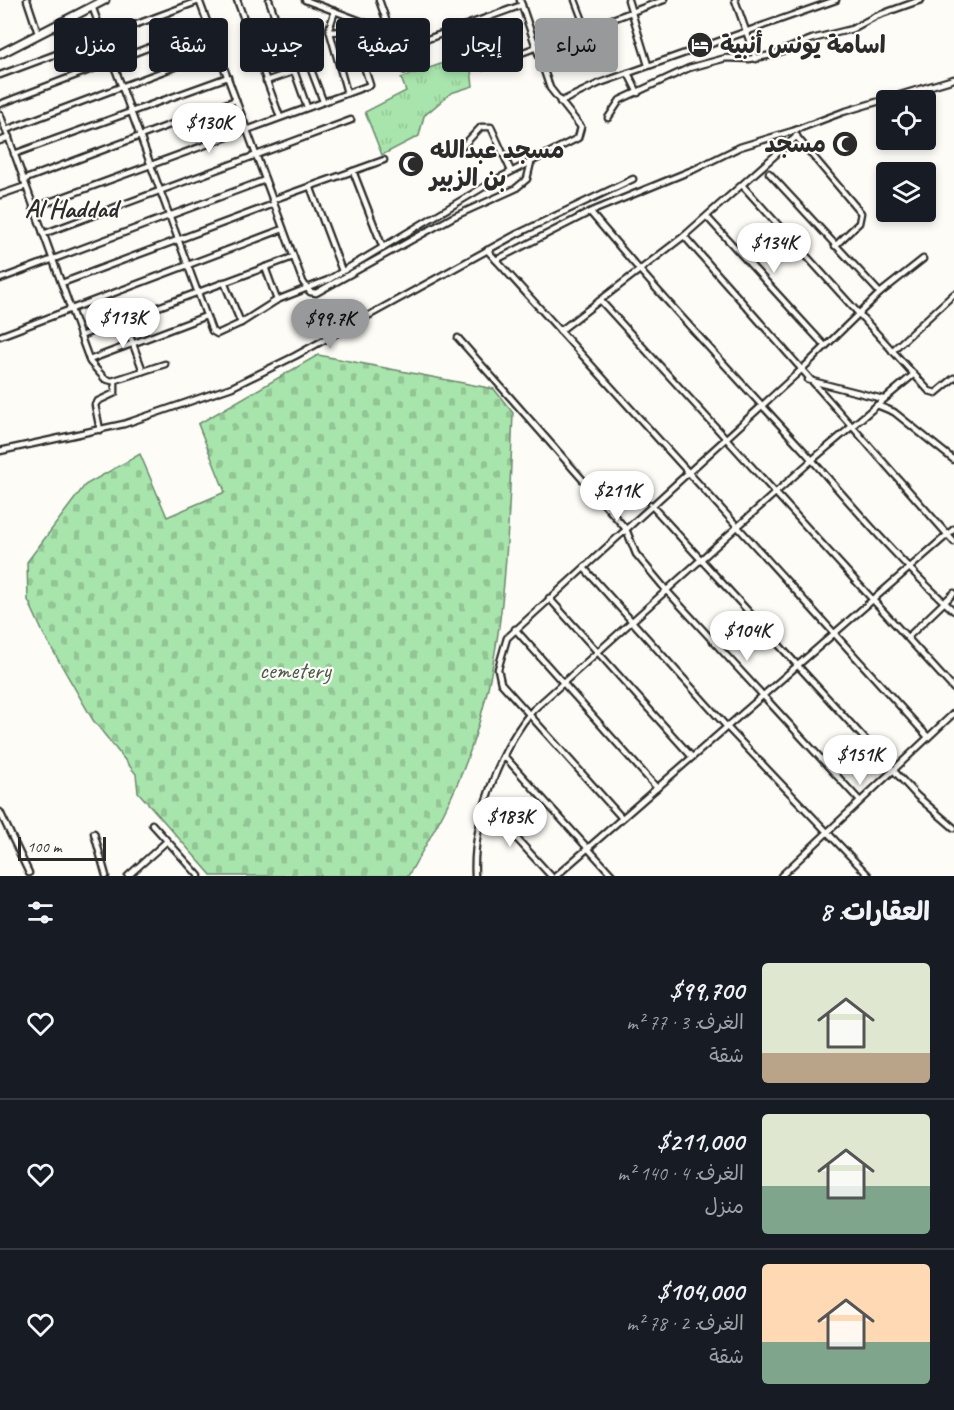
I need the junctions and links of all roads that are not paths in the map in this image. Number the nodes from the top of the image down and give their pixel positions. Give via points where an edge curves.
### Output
1 (27, 0) edge
2 (105, 0) edge
3 (199, 0) edge
4 (237, 0) edge
5 (269, 0) edge
6 (305, 0) edge
7 (387, 0) edge
8 (575, 0) edge
9 (628, 0) edge
10 (664, 0) edge
11 (735, 0) edge
12 (836, 0) edge
13 (921, 0) edge
14 (380, 1) edge
15 (521, 2) edge
16 (818, 3) edge
17 (92, 6) junction
18 (335, 11) junction
19 (631, 12) junction
20 (96, 18) edge
21 (205, 18) edge
22 (276, 18) edge
23 (353, 18) edge
24 (385, 18) edge
25 (582, 18) edge
26 (615, 18) edge
27 (137, 24) edge
28 (746, 30) junction
29 (330, 32) junction
30 (38, 33) junction
31 (430, 38) edge
32 (535, 39) edge
33 (0, 54) edge
34 (54, 55) edge
35 (756, 59) junction
36 (648, 65) junction
37 (83, 72) edge
38 (116, 72) edge
39 (162, 72) edge
40 (226, 72) edge
41 (292, 72) edge
42 (295, 72) edge
43 (312, 72) edge
44 (545, 72) edge
45 (628, 72) junction
46 (0, 75) edge
47 (228, 77) junction
48 (954, 79) edge
49 (266, 81) junction
50 (122, 87) junction
51 (347, 93) junction
52 (638, 93) junction
53 (236, 100) junction
54 (323, 101) junction
55 (560, 102) junction
56 (0, 104) edge
57 (307, 107) junction
58 (131, 111) junction
59 (0, 114) edge
60 (280, 117) junction
61 (608, 118) dead end
62 (351, 120) dead end
63 (246, 129) junction
64 (6, 130) junction
65 (793, 131) junction
66 (140, 136) junction
67 (797, 136) junction
68 (9, 137) junction
69 (0, 141) edge
70 (463, 146) dead end
71 (14, 154) junction
72 (255, 155) junction
73 (384, 159) dead end
74 (531, 162) junction
75 (150, 164) junction
76 (353, 171) junction
77 (511, 171) junction
78 (769, 173) dead end
79 (633, 179) dead end
80 (23, 180) junction
81 (264, 180) junction
82 (742, 185) junction
83 (26, 186) junction
84 (310, 186) junction
85 (160, 190) junction
86 (0, 195) edge
87 (273, 202) junction
88 (33, 208) junction
89 (566, 209) junction
90 (590, 212) junction
91 (170, 216) junction
92 (707, 217) junction
93 (575, 219) junction
94 (283, 229) junction
95 (43, 234) junction
96 (684, 236) junction
97 (178, 240) junction
98 (835, 246) junction
99 (382, 248) junction
100 (487, 249) junction
101 (293, 257) junction
102 (923, 259) dead end
103 (53, 260) junction
104 (496, 260) junction
105 (188, 266) junction
106 (265, 267) junction
107 (342, 271) junction
108 (640, 272) junction
109 (0, 279) edge
110 (224, 282) junction
111 (62, 283) junction
112 (307, 290) junction
113 (198, 292) junction
114 (880, 293) junction
115 (954, 294) edge
116 (277, 300) junction
117 (601, 301) junction
118 (71, 311) junction
119 (858, 314) junction
120 (206, 316) junction
121 (124, 320) junction
122 (241, 323) junction
123 (560, 331) junction
124 (0, 336) edge
125 (80, 336) junction
126 (458, 338) dead end
127 (133, 343) junction
128 (825, 346) junction
129 (892, 351) junction
130 (89, 360) junction
131 (165, 363) dead end
132 (143, 371) junction
133 (800, 371) junction
134 (913, 375) junction
135 (954, 378) edge
136 (808, 380) junction
137 (115, 381) junction
138 (883, 399) junction
139 (762, 405) junction
140 (877, 405) junction
141 (850, 426) junction
142 (100, 430) junction
143 (726, 438) junction
144 (0, 451) edge
145 (812, 460) junction
146 (954, 460) edge
147 (688, 472) junction
148 (775, 494) junction
149 (651, 505) junction
150 (738, 527) junction
151 (626, 529) junction
152 (954, 529) edge
153 (947, 535) junction
154 (954, 542) edge
155 (702, 561) junction
156 (584, 568) junction
157 (910, 568) junction
158 (667, 591) junction
159 (954, 593) edge
160 (549, 598) junction
161 (873, 600) junction
162 (944, 602) junction
163 (954, 611) edge
164 (632, 622) junction
165 (515, 628) junction
166 (834, 633) junction
167 (908, 637) junction
168 (598, 652) junction
169 (798, 665) junction
170 (563, 683) junction
171 (954, 689) edge
172 (763, 696) junction
173 (954, 713) edge
174 (529, 715) junction
175 (727, 727) junction
176 (928, 737) junction
177 (505, 757) junction
178 (692, 757) junction
179 (893, 770) junction
180 (657, 788) junction
181 (860, 801) junction
182 (486, 805) junction
183 (0, 812) edge
184 (622, 818) junction
185 (152, 824) dead end
186 (954, 828) edge
187 (827, 832) junction
188 (94, 833) dead end
189 (167, 841) junction
190 (588, 848) junction
191 (29, 873) dead end
192 (106, 876) edge
193 (128, 876) edge
194 (199, 876) edge
195 (475, 876) edge
196 (551, 876) edge
197 (556, 876) edge
198 (614, 876) edge
199 (781, 876) edge
200 (869, 876) edge

1 - 30 street
2 - 17 street
3 - 21 street
3 - 27 street
4 - 49 street
5 - 22 street
6 - 18 street
7 - 14 street
8 - 25 street
9 - 19 street
10 - 19 street
11 - 28 street
12 - 16 street
13 - 35 street via 852,29
14 - 24 street
15 - 31 street
15 - 32 street
16 - 28 street
17 - 20 street
17 - 30 street
18 - 23 street
18 - 29 street
19 - 26 street
19 - 36 street
28 - 35 street
28 - 36 street
29 - 51 street
29 - 51 street via 354,35 371,81
30 - 33 street
34 - 46 street
35 - 52 street via 726,58 699,64
36 - 45 street
37 - 56 street
38 - 50 street
39 - 50 street
40 - 47 street
41 - 49 street
42 - 57 street
43 - 54 street
44 - 55 street
45 - 52 street
45 - 55 street
47 - 53 street
47 - 58 street
48 - 65 street
49 - 60 street
50 - 58 street
50 - 64 street
51 - 54 street
52 - 61 street via 617,102
53 - 63 street
53 - 66 street
54 - 57 street
55 - 74 street via 579,124 580,135
57 - 60 street
58 - 66 street
58 - 71 street
59 - 64 street
60 - 63 street
62 - 72 street
63 - 72 street
63 - 75 street
64 - 68 street
65 - 67 street
65 - 90 street via 740,147
66 - 75 street
66 - 80 street
67 - 82 street
67 - 98 street via 861,213 859,223
68 - 69 street
68 - 71 street
70 - 77 street via 481,127 491,127
71 - 80 street
72 - 81 street
72 - 85 street
73 - 76 street
74 - 77 street
74 - 112 street via 527,179 508,193 453,217 316,293
75 - 85 street
75 - 88 street
76 - 84 street
76 - 99 street
77 - 99 street
78 - 98 street
79 - 89 street
80 - 83 street
81 - 87 street
81 - 91 street
82 - 92 street
82 - 119 street
83 - 86 street
83 - 88 street
84 - 87 street
84 - 107 street
85 - 91 street
85 - 95 street
87 - 94 street
87 - 97 street
88 - 95 street
89 - 93 street
89 - 100 street
90 - 93 street
90 - 108 street
91 - 97 street
91 - 103 street
92 - 96 street
92 - 128 street
93 - 104 street
94 - 101 street
94 - 105 street
95 - 103 street
96 - 108 street
96 - 133 street
97 - 105 street
97 - 111 street
98 - 114 street
99 - 107 street
100 - 104 street
100 - 142 street via 252,378 191,403
101 - 106 street
101 - 112 street
102 - 114 street
103 - 109 street
103 - 111 street
104 - 123 street
105 - 113 street
105 - 118 street
106 - 110 street
106 - 116 street
107 - 112 street
108 - 117 street
108 - 139 street
110 - 113 street
110 - 122 street
111 - 118 street
112 - 116 street
113 - 120 street
113 - 121 street
114 - 119 street
115 - 129 street
116 - 122 street
117 - 123 street
117 - 143 street
118 - 124 street
118 - 125 street
119 - 128 street
119 - 129 street
120 - 122 street via 216,334
120 - 127 street
121 - 125 street
121 - 127 street
123 - 147 street
125 - 130 street
126 - 151 street
127 - 130 street
127 - 132 street
128 - 133 street
129 - 134 street
130 - 137 street via 105,379
131 - 132 street
132 - 137 street
133 - 136 street
133 - 139 street
134 - 135 street via 933,393
134 - 138 street
136 - 138 street
136 - 141 street
137 - 142 street via 115,393 95,404
138 - 140 street
139 - 143 street
139 - 145 street
140 - 141 street
140 - 146 street via 894,412
141 - 145 street
141 - 153 street
142 - 144 street
143 - 147 street
143 - 148 street
145 - 148 street
145 - 157 street
147 - 149 street
147 - 150 street
148 - 150 street
148 - 161 street
149 - 151 street
149 - 155 street
150 - 155 street
150 - 166 street
151 - 156 street
151 - 158 street via 636,554
152 - 153 street
153 - 154 street
153 - 157 street
155 - 158 street
155 - 169 street
156 - 160 street
156 - 164 street
157 - 161 street
157 - 162 street
158 - 164 street
158 - 172 street
159 - 162 street
160 - 165 street
160 - 168 street
161 - 166 street
161 - 167 street
162 - 163 street
162 - 167 street
164 - 168 street
164 - 175 street
165 - 170 street
165 - 174 street via 504,643 498,676
166 - 169 street
166 - 176 street
167 - 171 street
168 - 170 street
168 - 178 street
169 - 172 street
169 - 179 street
170 - 174 street
170 - 180 street
172 - 175 street
172 - 181 street
173 - 176 street
174 - 177 street
174 - 184 street
175 - 178 street
175 - 187 street
176 - 179 street
177 - 182 street
177 - 190 street
178 - 180 street
179 - 181 street
179 - 186 street
180 - 184 street
181 - 187 street
182 - 195 street via 475,844
182 - 196 street
183 - 191 street
184 - 190 street
185 - 189 street
187 - 199 street
187 - 200 street
188 - 192 street
189 - 193 street
189 - 194 street
190 - 197 street
190 - 198 street

